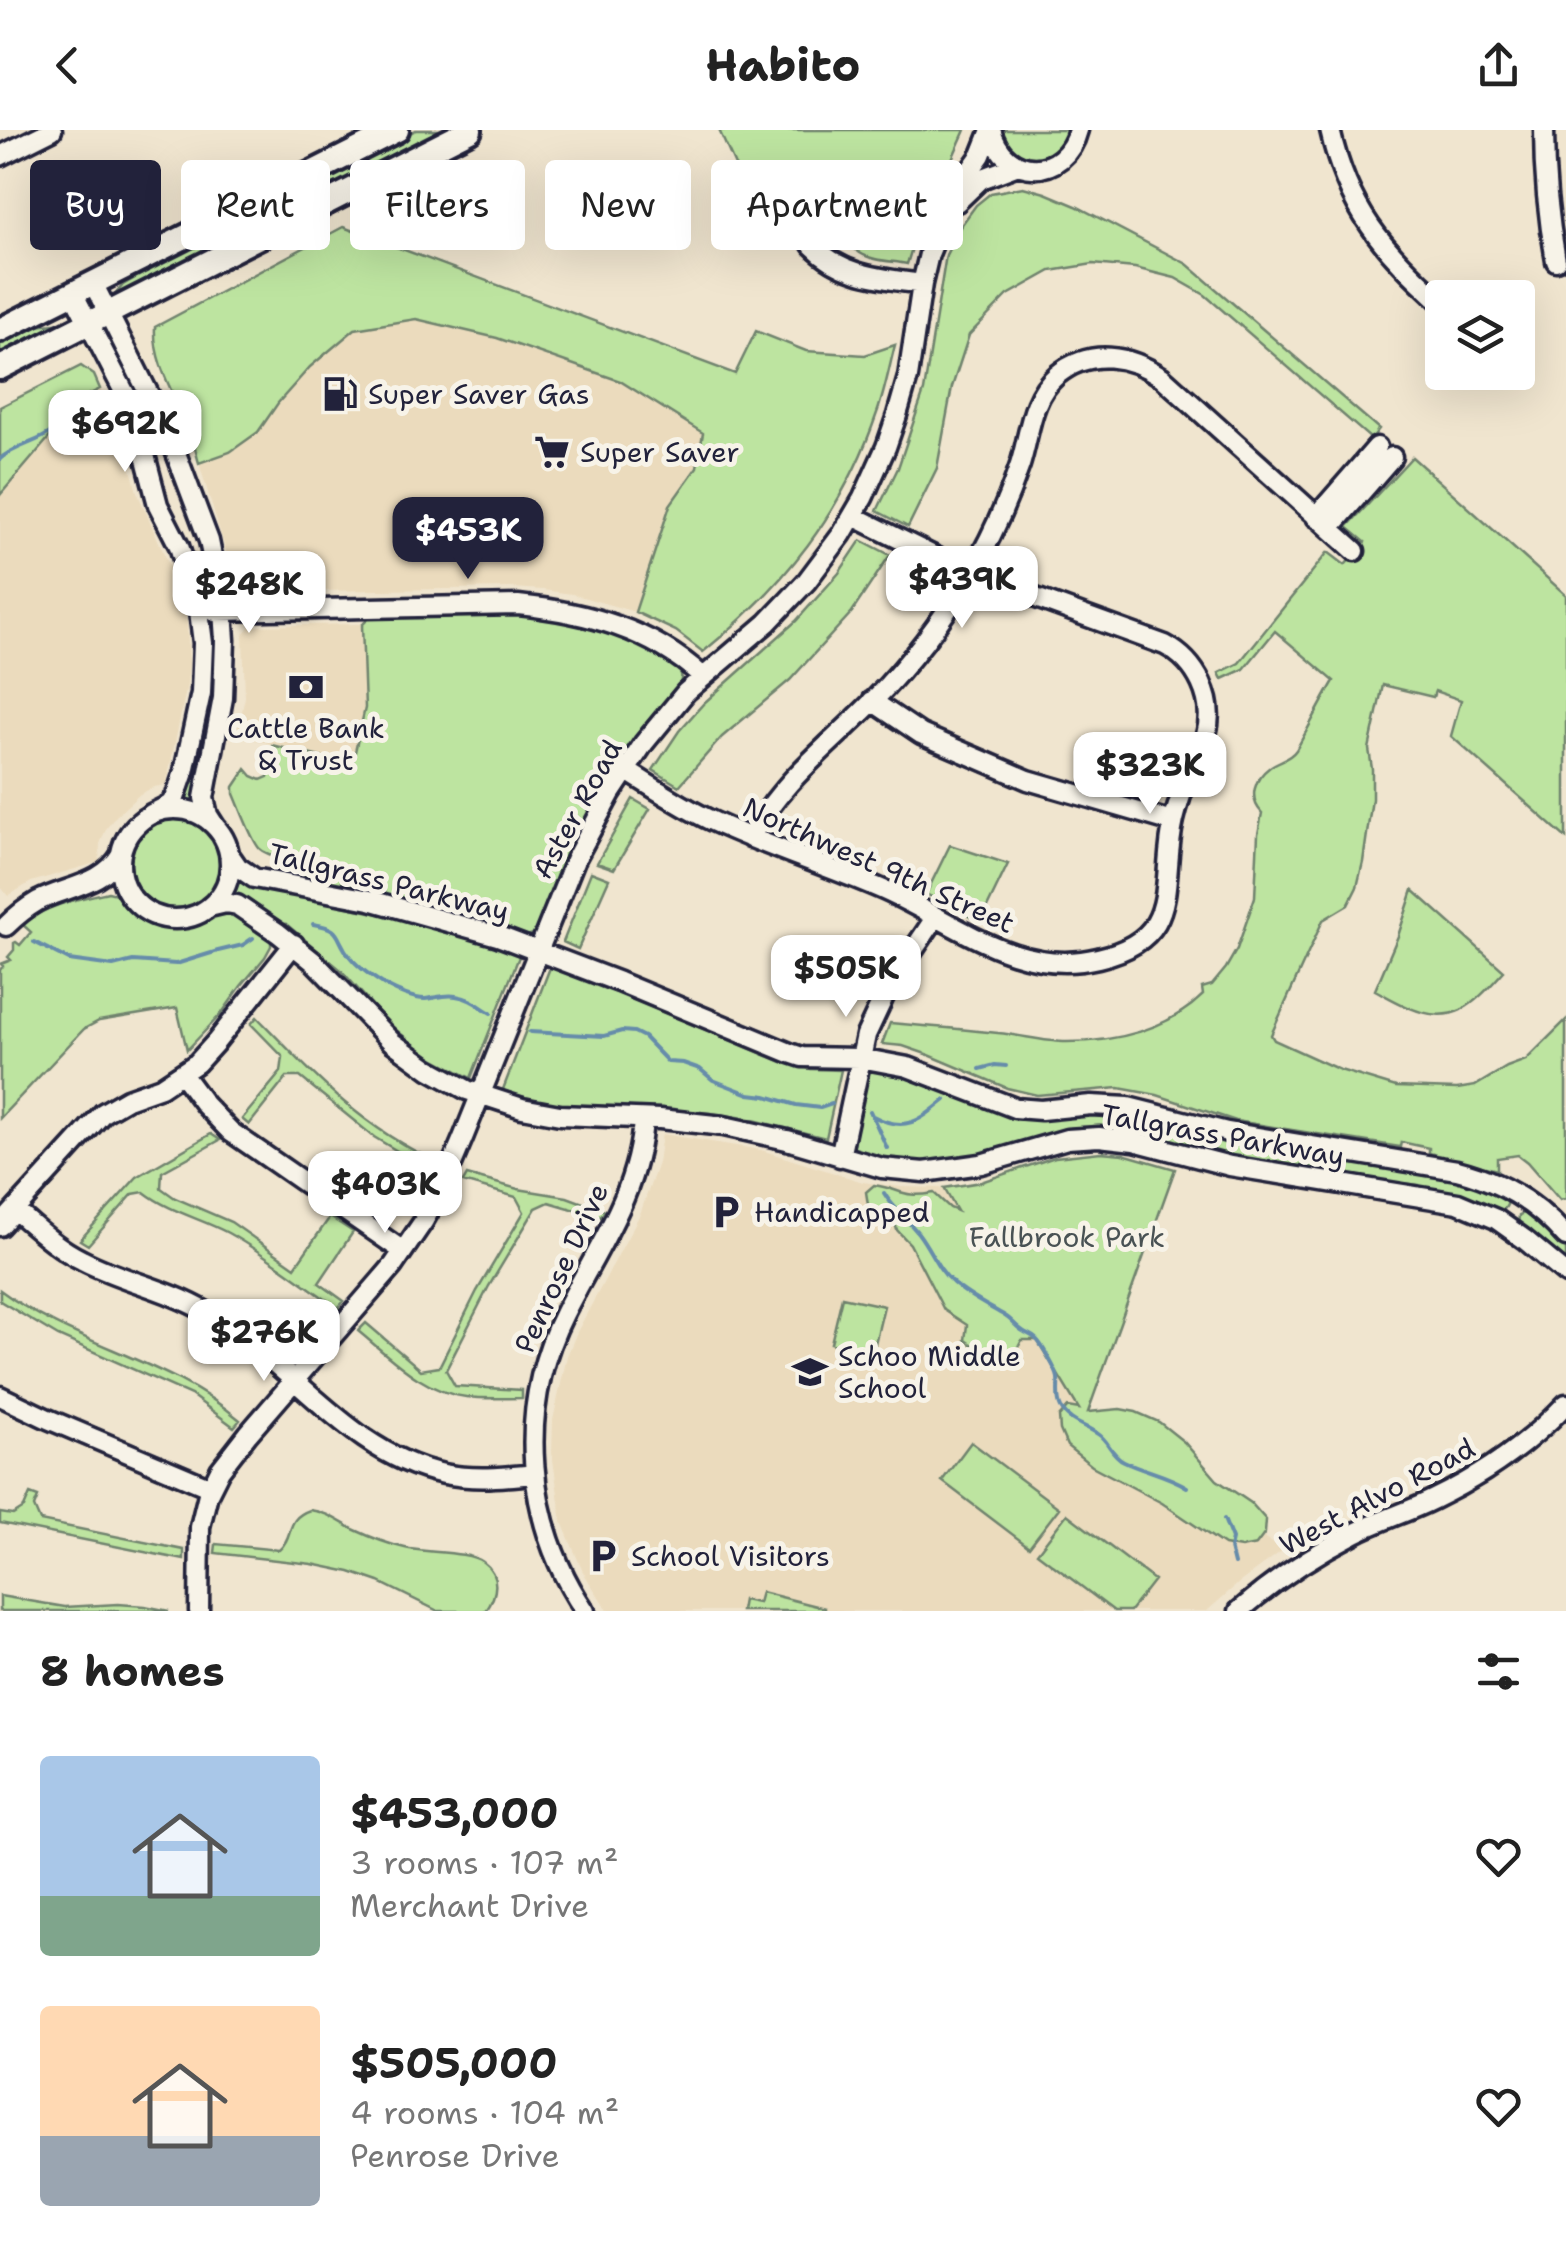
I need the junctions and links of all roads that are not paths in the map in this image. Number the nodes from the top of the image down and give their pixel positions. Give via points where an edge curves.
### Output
1 (52, 130) edge
2 (397, 130) edge
3 (470, 130) edge
4 (991, 130) edge
5 (1078, 130) edge
6 (1330, 130) edge
7 (1544, 130) edge
8 (2, 149) edge
9 (1018, 165) junction
10 (963, 181) edge
11 (963, 196) edge
12 (1557, 218) edge
13 (818, 250) edge
14 (931, 250) edge
15 (1556, 261) dead end
16 (922, 284) junction
17 (83, 288) junction
18 (1425, 288) edge
19 (99, 318) junction
20 (0, 330) edge
21 (0, 368) edge
22 (1384, 452) dead end
23 (853, 516) junction
24 (1323, 522) junction
25 (1355, 551) dead end
26 (970, 574) junction
27 (224, 610) junction
28 (200, 611) junction
29 (702, 676) junction
30 (872, 701) junction
31 (625, 770) junction
32 (151, 814) junction
33 (1173, 822) junction
34 (215, 826) junction
35 (750, 838) junction
36 (121, 854) junction
37 (229, 854) junction
38 (129, 894) junction
39 (48, 897) junction
40 (210, 906) junction
41 (935, 918) junction
42 (6, 926) dead end
43 (294, 944) junction
44 (538, 951) junction
45 (860, 1058) junction
46 (182, 1074) junction
47 (480, 1094) junction
48 (643, 1119) junction
49 (840, 1157) junction
50 (15, 1210) junction
51 (0, 1226) edge
52 (1566, 1237) edge
53 (403, 1251) junction
54 (1566, 1274) edge
55 (294, 1380) junction
56 (0, 1396) edge
57 (1566, 1404) edge
58 (1566, 1413) edge
59 (1541, 1430) junction
60 (535, 1474) junction
61 (210, 1488) junction
62 (199, 1611) edge
63 (585, 1611) edge
64 (1239, 1611) edge

1 - 8 street
2 - 17 main road
3 - 19 main road
4 - 9 street via 1000,152
4 - 10 street, Aster Road
5 - 9 street, Aster Road via 1057,163
6 - 18 street via 1344,177 1372,230
7 - 12 street
9 - 11 street, Aster Road via 982,179
12 - 15 street
13 - 16 street via 845,270
14 - 16 street, Aster Road
16 - 23 street, Aster Road via 898,415
17 - 19 street
17 - 20 main road
19 - 21 main road
19 - 27 street via 173,444 209,541
19 - 28 street via 133,408 158,505
22 - 24 street
23 - 26 street
23 - 29 street, Aster Road via 789,600
24 - 25 street
24 - 26 street via 1162,376 1128,359 1086,359 1042,392 1004,507
26 - 30 street
26 - 33 street via 1166,645 1190,664 1208,716
27 - 28 street
27 - 29 street via 549,608 649,638
27 - 34 street via 223,698 204,798
28 - 32 street via 201,693 184,772 176,798
29 - 31 street, Aster Road
30 - 33 street via 921,734 1028,780
30 - 35 street via 789,782
31 - 35 street, Northwest 9th Street
31 - 44 street, Aster Road via 575,860
32 - 34 street via 180,809
32 - 36 street via 129,834
33 - 41 street, Northwest 9th Street via 1162,908 1148,934 1124,949 1071,962 1037,960
34 - 37 street
35 - 41 street, Northwest 9th Street
36 - 38 street
36 - 39 street via 101,876
37 - 40 street via 226,883
37 - 44 street, Tallgrass Parkway via 254,878 417,912
38 - 39 street via 103,888
38 - 40 street via 162,917 182,918
39 - 42 street
40 - 43 street, Tallgrass Parkway via 238,905
41 - 45 street via 888,988
43 - 46 street via 208,1052
43 - 47 street, Tallgrass Parkway via 392,1042
44 - 45 street, Tallgrass Parkway via 790,1054
44 - 47 street, Aster Road
45 - 49 street
45 - 52 street, Tallgrass Parkway via 908,1067 1015,1108 1128,1107 1228,1132 1457,1170 1512,1191
46 - 50 street via 104,1112
46 - 53 street via 230,1132
47 - 48 street, Tallgrass Parkway via 540,1112
47 - 53 street, Aster Road via 440,1190
48 - 49 street, Tallgrass Parkway via 724,1126
48 - 60 street, Penrose Drive via 627,1194 543,1366
49 - 54 street, Tallgrass Parkway via 934,1172 1067,1139 1134,1140 1219,1164 1458,1204 1496,1219
50 - 51 street
50 - 55 street via 85,1262 207,1312
53 - 55 street, Aster Road
55 - 60 street via 400,1460 456,1476
55 - 61 street, Aster Road via 228,1456
56 - 61 street
57 - 59 street, West Alvo Road
58 - 59 street, West Alvo Road
59 - 64 street, West Alvo Road via 1457,1487 1302,1563
60 - 63 street, Penrose Drive via 553,1551
61 - 62 street, Aster Road via 198,1540

